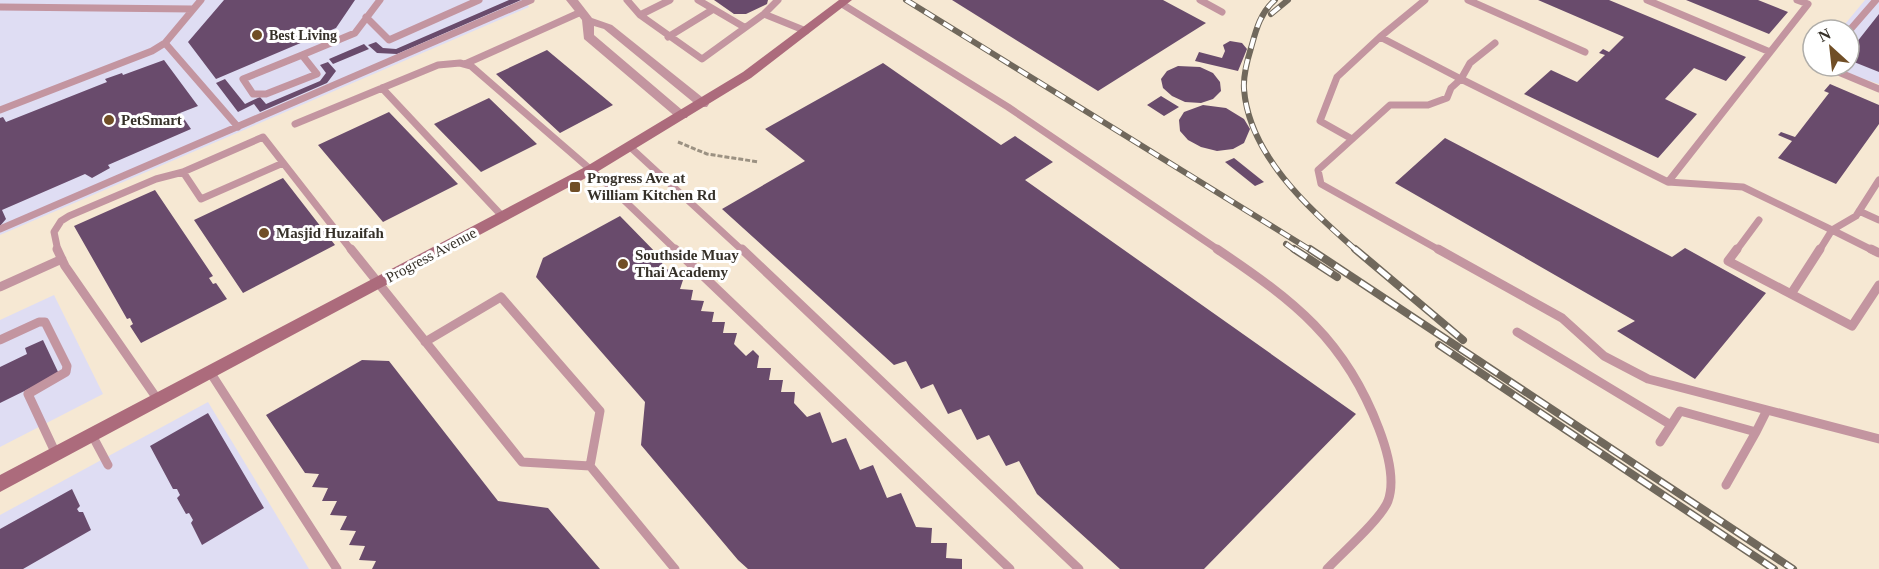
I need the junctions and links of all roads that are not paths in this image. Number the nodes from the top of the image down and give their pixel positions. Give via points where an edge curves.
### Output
1 (201, 0) edge
2 (380, 0) edge
3 (479, 0) edge
4 (531, 0) edge
5 (572, 0) edge
6 (627, 0) edge
7 (670, 0) edge
8 (698, 0) edge
9 (778, 0) edge
10 (1200, 0) edge
11 (1425, 0) edge
12 (1468, 0) edge
13 (1647, 0) edge
14 (1797, 0) edge
15 (1876, 0) edge
16 (844, 2) edge
17 (1809, 2) edge
18 (0, 7) edge
19 (193, 9) junction
20 (712, 10) junction
21 (1222, 12) dead end
22 (764, 14) junction
23 (640, 15) junction
24 (584, 16) junction
25 (366, 17) junction
26 (1861, 18) edge
27 (744, 27) junction
28 (806, 32) junction
29 (668, 37) junction
30 (1380, 37) junction
31 (165, 43) junction
32 (1495, 43) dead end
33 (1770, 51) junction
34 (1584, 52) dead end
35 (302, 54) junction
36 (465, 64) junction
37 (1853, 78) edge
38 (1461, 79) junction
39 (382, 88) junction
40 (1879, 89) edge
41 (703, 104) junction
42 (0, 110) edge
43 (682, 114) junction
44 (295, 124) dead end
45 (238, 127) junction
46 (1352, 140) junction
47 (629, 146) junction
48 (283, 163) junction
49 (592, 169) junction
50 (183, 172) junction
51 (1879, 180) edge
52 (1668, 182) junction
53 (1859, 211) junction
54 (502, 217) junction
55 (1759, 220) dead end
56 (1879, 220) edge
57 (0, 229) edge
58 (1832, 230) junction
59 (1879, 253) edge
60 (62, 259) junction
61 (377, 283) junction
62 (1879, 285) edge
63 (0, 287) edge
64 (1791, 294) junction
65 (1517, 332) dead end
66 (0, 340) edge
67 (425, 342) junction
68 (210, 372) junction
69 (158, 400) junction
70 (1767, 410) junction
71 (1671, 425) junction
72 (1756, 432) junction
73 (92, 435) junction
74 (1879, 439) edge
75 (1660, 442) dead end
76 (56, 454) junction
77 (108, 465) dead end
78 (590, 466) junction
79 (0, 484) edge
80 (1726, 485) dead end
81 (337, 569) edge
82 (675, 569) edge
83 (1010, 569) edge
84 (1079, 569) edge
85 (1327, 569) edge

1 - 19 lane
2 - 25 lane
3 - 25 lane via 389,40
4 - 45 lane
5 - 24 street
6 - 23 lane
7 - 23 lane
8 - 20 lane
9 - 22 lane
10 - 21 lane
11 - 30 lane
12 - 34 lane
13 - 33 lane
14 - 17 lane
15 - 26 lane
16 - 28 main road, Progress Avenue
16 - 85 lane via 1008,107 1276,289 1329,341 1371,411 1391,475 1388,502
17 - 33 lane
18 - 19 lane
19 - 31 lane
20 - 27 lane
20 - 29 lane
22 - 27 lane
22 - 28 lane
23 - 29 lane
24 - 36 lane
24 - 41 street via 608,27
24 - 43 street via 588,36
25 - 35 lane via 355,33
27 - 29 lane via 702,59
28 - 41 main road, Progress Avenue
30 - 38 lane
30 - 46 lane via 1337,77 1320,121
31 - 42 lane via 146,54
31 - 45 lane
32 - 38 lane via 1470,63
33 - 52 lane
35 - 35 lane via 272,66 243,79 253,94 266,94 317,74
36 - 39 lane via 438,65
36 - 49 lane
37 - 40 lane
38 - 46 lane via 1447,98 1428,105 1390,105
38 - 52 lane
39 - 44 lane
39 - 54 lane
41 - 43 main road, Progress Avenue
43 - 47 main road, Progress Avenue
45 - 57 lane
46 - 70 lane via 1318,170 1321,184 1562,318 1604,356 1648,379
47 - 49 main road, Progress Avenue
47 - 84 lane
48 - 50 lane via 263,137
48 - 50 lane via 201,199
48 - 61 lane
49 - 54 main road, Progress Avenue
49 - 83 lane
50 - 60 lane via 156,179 61,221 54,236
51 - 53 lane
52 - 58 lane via 1743,187
53 - 56 lane
53 - 58 lane
54 - 61 main road, Progress Avenue
55 - 64 lane via 1728,261
58 - 59 lane
58 - 64 lane
60 - 63 lane
60 - 69 lane
61 - 67 lane
61 - 68 main road, Progress Avenue
62 - 64 lane via 1852,326
65 - 71 lane
66 - 76 lane via 45,322 67,366 66,372 28,394
67 - 78 lane via 522,462
67 - 78 lane via 501,297 600,411
68 - 69 main road, Progress Avenue
68 - 81 lane
69 - 73 main road, Progress Avenue
70 - 72 lane
70 - 74 lane
71 - 72 lane via 1680,411
71 - 75 lane
72 - 80 lane
73 - 76 main road, Progress Avenue
73 - 77 lane
76 - 79 main road, Progress Avenue
78 - 82 lane

